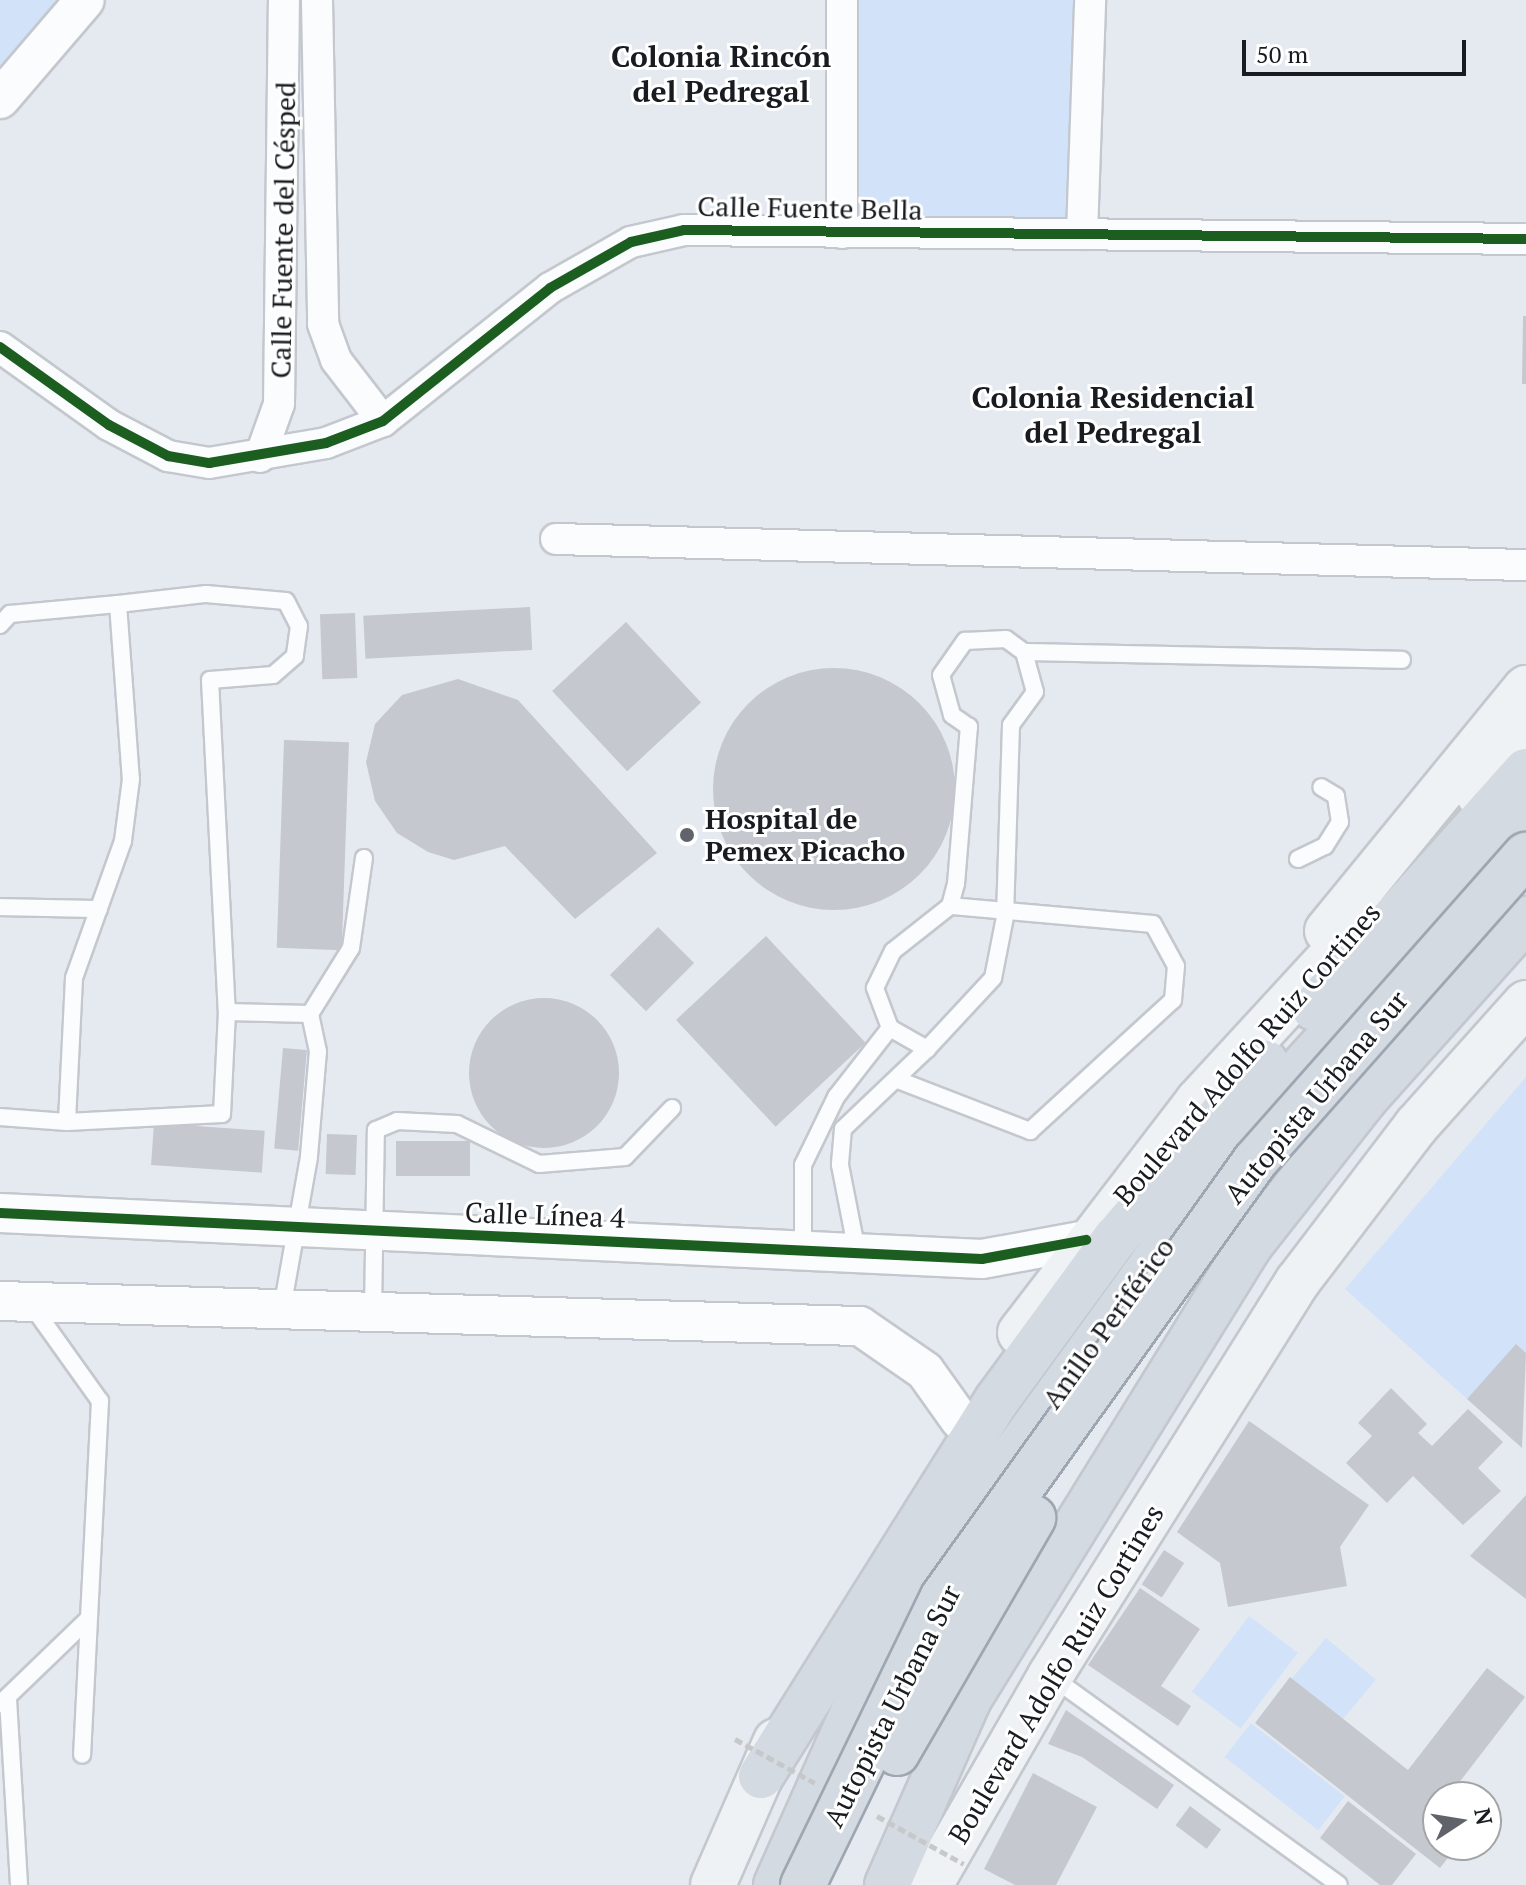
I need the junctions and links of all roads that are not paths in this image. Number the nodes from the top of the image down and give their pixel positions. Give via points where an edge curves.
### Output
1 (85, 0) edge
2 (284, 0) edge
3 (317, 0) edge
4 (842, 0) edge
5 (1090, 0) edge
6 (0, 99) edge
7 (282, 174) junction
8 (317, 174) junction
9 (842, 233) junction
10 (1082, 234) junction
11 (1526, 239) edge
12 (0, 347) edge
13 (383, 421) junction
14 (260, 457) junction
15 (556, 539) dead end
16 (1526, 565) edge
17 (118, 604) junction
18 (0, 625) edge
19 (1024, 652) junction
20 (1402, 660) dead end
21 (1526, 688) edge
22 (1526, 743) edge
23 (1526, 771) edge
24 (1321, 787) dead end
25 (1526, 820) edge
26 (1526, 855) edge
27 (364, 858) dead end
28 (1298, 859) dead end
29 (1526, 891) edge
30 (950, 906) junction
31 (0, 907) edge
32 (99, 909) junction
33 (1005, 917) junction
34 (1526, 919) edge
35 (1526, 1003) edge
36 (227, 1012) junction
37 (310, 1014) junction
38 (890, 1028) junction
39 (1526, 1045) edge
40 (927, 1049) junction
41 (898, 1080) junction
42 (836, 1097) junction
43 (1198, 1101) junction
44 (672, 1108) dead end
45 (856, 1111) junction
46 (0, 1117) edge
47 (67, 1122) junction
48 (0, 1213) edge
49 (296, 1229) junction
50 (374, 1232) junction
51 (1086, 1240) junction
52 (803, 1249) junction
53 (857, 1252) junction
54 (15, 1301) edge
55 (282, 1309) junction
56 (373, 1312) junction
57 (1232, 1389) junction
58 (960, 1420) junction
59 (87, 1620) junction
60 (1050, 1676) junction
61 (4, 1701) edge
62 (82, 1755) dead end
63 (761, 1776) junction
64 (19, 1885) edge
65 (713, 1885) edge
66 (776, 1885) edge
67 (803, 1885) edge
68 (835, 1885) edge
69 (887, 1885) edge
70 (930, 1885) edge
71 (1339, 1885) edge

1 - 6 street
2 - 7 street, Calle Fuente del Césped
3 - 8 street, Calle Fuente del Césped
4 - 9 street
5 - 10 street
7 - 8 street
7 - 14 street, Calle Fuente del Césped via 279,404
8 - 13 street, Calle Fuente del Césped via 323,324 336,360
9 - 10 street, Calle Fuente Bella
9 - 13 street, Calle Fuente Bella via 684,230 631,242 550,288
10 - 11 street, Calle Fuente Bella
12 - 14 street, Calle Fuente Bella via 58,393 168,456 209,463
13 - 14 street, Calle Fuente Bella
15 - 16 street
17 - 18 lane via 10,614
17 - 32 lane via 131,779 123,841
17 - 36 lane via 206,594 286,601 299,626 295,656 273,675 210,680
19 - 20 lane
19 - 30 lane via 986,636 957,648 941,675 947,705 969,727
19 - 33 lane via 1035,692 1011,725
21 - 43 main road
22 - 43 main road, Boulevard Adolfo Ruiz Cortines
23 - 63 highway via 1115,1239 997,1400
24 - 28 lane via 1336,796 1340,822 1325,846
25 - 66 highway, Anillo Periférico via 1263,1111 935,1564 865,1685
26 - 67 highway, Autopista Urbana Sur, bridge via 1255,1161 943,1597
27 - 37 lane via 351,948
29 - 68 highway, Autopista Urbana Sur, bridge via 1294,1156 1020,1536 862,1815
30 - 33 lane
30 - 38 lane via 893,951 875,988
31 - 32 lane
32 - 47 lane via 74,978
33 - 40 lane via 993,978
33 - 41 lane via 1110,916 1153,924 1176,966 1173,1000 1030,1131
34 - 69 highway via 1364,1100 1250,1245 969,1699
35 - 57 main road, Boulevard Adolfo Ruiz Cortines via 1354,1201
36 - 37 lane
36 - 47 lane via 222,1114
37 - 49 lane via 318,1051
38 - 40 lane
38 - 42 lane
39 - 57 main road via 1335,1259
40 - 41 lane
41 - 45 lane
42 - 45 lane
42 - 52 lane via 803,1165
43 - 51 main road, Boulevard Adolfo Ruiz Cortines
44 - 50 lane via 625,1157 539,1164 457,1124 397,1121 376,1130
45 - 53 lane via 843,1129 840,1165
46 - 47 lane
48 - 49 street, Calle Línea 4
49 - 50 street, Calle Línea 4
49 - 55 lane
50 - 52 street, Calle Línea 4
50 - 56 lane
51 - 53 street, Calle Línea 4 via 982,1259
51 - 58 main road, Boulevard Adolfo Ruiz Cortines
52 - 53 street, Calle Línea 4
54 - 55 street
54 - 59 lane via 100,1401
55 - 56 street
56 - 58 street via 860,1326 925,1371
57 - 60 main road, Boulevard Adolfo Ruiz Cortines
58 - 63 main road, Boulevard Adolfo Ruiz Cortines via 792,1701
59 - 61 lane
59 - 62 lane
60 - 70 main road, Boulevard Adolfo Ruiz Cortines
60 - 71 lane
61 - 64 lane
63 - 65 main road, Boulevard Adolfo Ruiz Cortines

